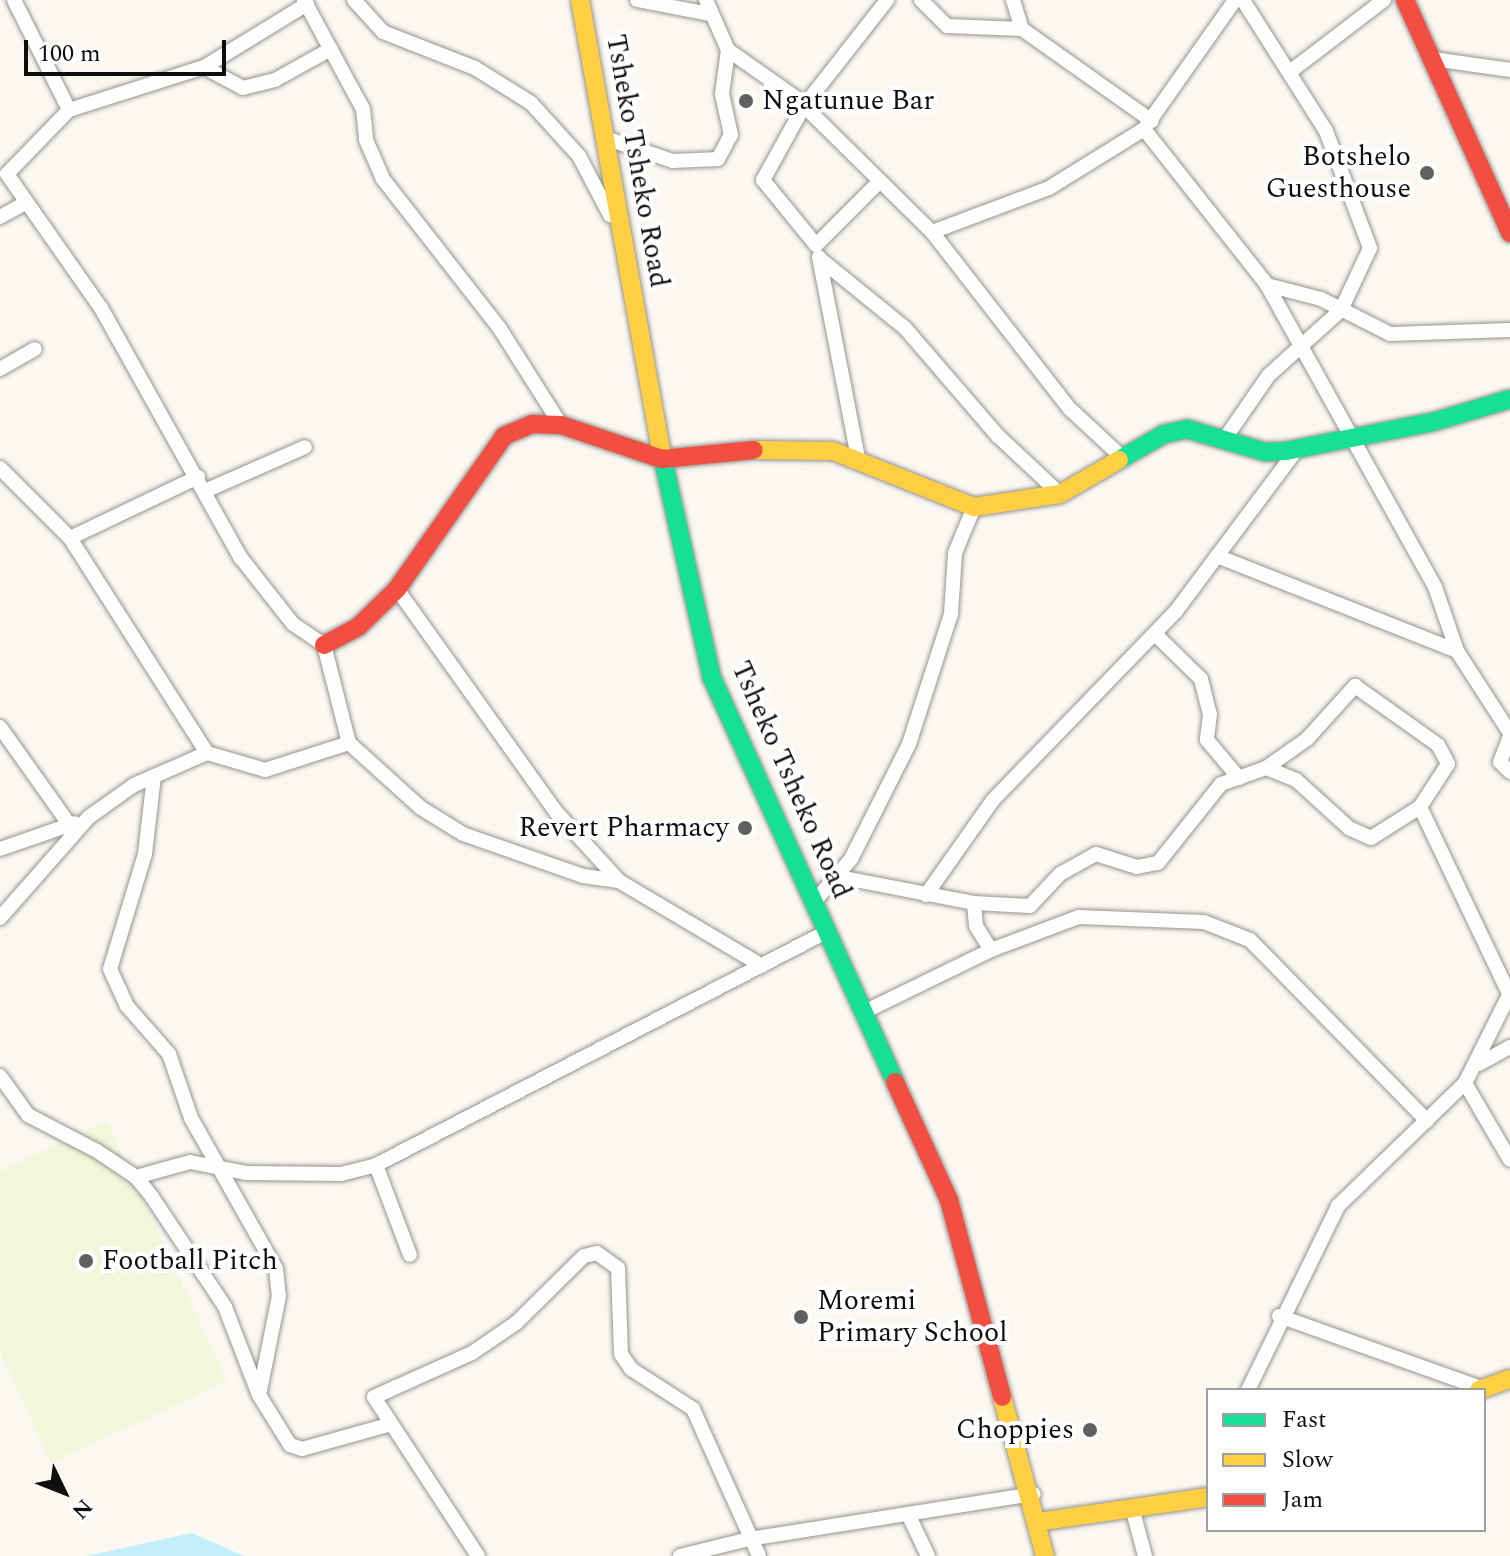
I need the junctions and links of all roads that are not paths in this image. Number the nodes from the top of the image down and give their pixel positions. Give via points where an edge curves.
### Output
1 (14, 0) edge
2 (354, 0) edge
3 (580, 0) edge
4 (637, 0) edge
5 (887, 0) edge
6 (921, 0) edge
7 (1013, 0) edge
8 (1235, 0) edge
9 (1243, 0) edge
10 (1384, 0) edge
11 (1405, 0) edge
12 (306, 2) edge
13 (708, 7) edge
14 (1022, 29) junction
15 (331, 49) junction
16 (728, 50) junction
17 (1433, 59) junction
18 (204, 67) junction
19 (1510, 70) edge
20 (1291, 71) junction
21 (804, 106) junction
22 (69, 110) junction
23 (1148, 125) junction
24 (605, 138) junction
25 (879, 182) junction
26 (23, 204) junction
27 (0, 217) edge
28 (932, 232) junction
29 (1510, 233) edge
30 (623, 241) junction
31 (818, 252) junction
32 (1267, 285) junction
33 (1341, 310) junction
34 (1510, 330) edge
35 (1300, 345) junction
36 (35, 349) dead end
37 (0, 369) edge
38 (1510, 399) edge
39 (561, 425) junction
40 (1226, 437) junction
41 (1353, 438) junction
42 (305, 447) dead end
43 (1297, 449) junction
44 (858, 457) junction
45 (662, 459) junction
46 (1124, 459) junction
47 (0, 468) edge
48 (198, 477) junction
49 (205, 491) junction
50 (1060, 494) junction
51 (974, 507) junction
52 (70, 538) junction
53 (1217, 556) junction
54 (397, 589) junction
55 (1155, 634) junction
56 (324, 645) junction
57 (1457, 651) junction
58 (0, 727) edge
59 (1510, 734) edge
60 (349, 743) junction
61 (207, 753) junction
62 (1266, 768) junction
63 (1510, 772) edge
64 (154, 776) junction
65 (1239, 778) junction
66 (1420, 807) junction
67 (85, 822) junction
68 (69, 824) junction
69 (0, 849) edge
70 (839, 877) junction
71 (619, 881) junction
72 (926, 895) junction
73 (814, 902) junction
74 (974, 903) junction
75 (0, 918) edge
76 (828, 931) junction
77 (991, 950) junction
78 (762, 966) junction
79 (1510, 993) edge
80 (868, 1010) junction
81 (1510, 1047) edge
82 (1478, 1065) junction
83 (0, 1076) edge
84 (1465, 1083) junction
85 (1427, 1121) junction
86 (1510, 1160) edge
87 (376, 1165) junction
88 (222, 1169) junction
89 (136, 1177) junction
90 (410, 1255) dead end
91 (1279, 1316) junction
92 (1510, 1379) edge
93 (1249, 1388) edge
94 (1477, 1388) edge
95 (1483, 1388) edge
96 (259, 1395) junction
97 (388, 1425) junction
98 (1033, 1494) junction
99 (1206, 1497) edge
100 (1133, 1511) junction
101 (908, 1514) junction
102 (1037, 1522) junction
103 (749, 1539) junction
104 (478, 1556) edge
105 (680, 1556) edge
106 (759, 1556) edge
107 (928, 1556) edge
108 (1045, 1556) edge
109 (1145, 1556) edge

1 - 22 street
2 - 30 street via 383,32 475,68 560,129
3 - 24 main road, Tsheko Tsheko Road
4 - 13 street
5 - 21 street
6 - 14 street via 947,26
7 - 14 street
8 - 23 street
9 - 20 street
10 - 20 street
11 - 17 main road
12 - 15 street
12 - 18 street
13 - 16 street
14 - 23 street
15 - 18 street via 275,80 243,88
15 - 39 street via 363,109 366,140 383,179 500,329
16 - 21 street
16 - 24 street via 722,94 731,135 718,159 673,161
17 - 19 street
17 - 29 main road
18 - 22 street
20 - 33 street via 1345,172 1370,248
21 - 25 street
21 - 31 street via 763,180
22 - 26 street via 9,168 8,182
23 - 28 street via 1049,188
23 - 32 street
24 - 30 main road, Tsheko Tsheko Road
25 - 28 street
25 - 31 street
26 - 27 street
26 - 48 street via 101,308
28 - 46 street via 1061,399
30 - 45 main road, Tsheko Tsheko Road
31 - 44 street
31 - 50 street via 905,328 998,436
32 - 33 street
32 - 35 street
33 - 34 street via 1390,334
33 - 35 street
35 - 40 street via 1249,400
35 - 41 street
36 - 37 street
38 - 41 main road
39 - 45 main road
39 - 54 main road via 532,424 504,436
40 - 43 main road via 1265,452
40 - 46 main road via 1187,429 1164,434
41 - 43 main road
41 - 57 street via 1435,587
42 - 49 street
43 - 53 street
44 - 45 main road via 774,448
44 - 51 main road
45 - 73 main road, Tsheko Tsheko Road via 712,678
46 - 50 main road
47 - 52 street
48 - 49 street
48 - 52 street
49 - 56 street via 271,600
50 - 51 main road
51 - 70 street via 955,553 951,614 909,744
52 - 61 street
53 - 55 street
53 - 57 street
54 - 56 main road via 359,626
54 - 71 street via 557,813
55 - 65 street via 1201,679 1210,714 1207,740
55 - 72 street via 993,800
56 - 60 street
57 - 59 street
58 - 68 street
59 - 63 street via 1500,762
60 - 61 street via 265,770
60 - 71 street via 421,808 463,834 583,876
61 - 64 street
62 - 65 street
62 - 66 street via 1296,780 1367,838
62 - 66 street via 1307,739 1351,688 1361,686 1444,753 1442,781
64 - 67 street
64 - 88 street via 142,870 110,969 127,1006 169,1054 191,1118
65 - 74 street via 1208,796 1158,863 1137,867 1096,854 1060,874 1030,906
66 - 79 street
67 - 68 street
67 - 75 street
68 - 69 street
70 - 72 street
70 - 73 street
71 - 78 street
72 - 74 street
73 - 76 main road, Tsheko Tsheko Road
74 - 77 street via 976,926
76 - 78 street
76 - 80 main road, Tsheko Tsheko Road
77 - 80 street
77 - 85 street via 1079,917 1204,922 1235,930 1263,951
78 - 87 street
79 - 82 street
80 - 98 main road, Tsheko Tsheko Road via 949,1200
81 - 82 street
82 - 84 street
83 - 89 street via 28,1115
84 - 85 street
84 - 86 street
85 - 91 street via 1338,1206
87 - 88 street via 341,1174
87 - 90 street
88 - 89 street via 190,1162
88 - 96 street via 280,1283
89 - 96 street via 225,1307
91 - 93 street
91 - 94 street
92 - 95 main road
96 - 97 street via 277,1432 302,1449
97 - 103 street via 374,1403 376,1394 472,1353 525,1316 584,1256 603,1254 618,1268 621,1354 631,1369 693,1409
97 - 104 street
98 - 101 street
98 - 102 main road, Tsheko Tsheko Road
99 - 100 main road
100 - 102 main road
100 - 109 street
101 - 103 street
101 - 107 street
102 - 108 main road, Tsheko Tsheko Road
103 - 105 street
103 - 106 street

